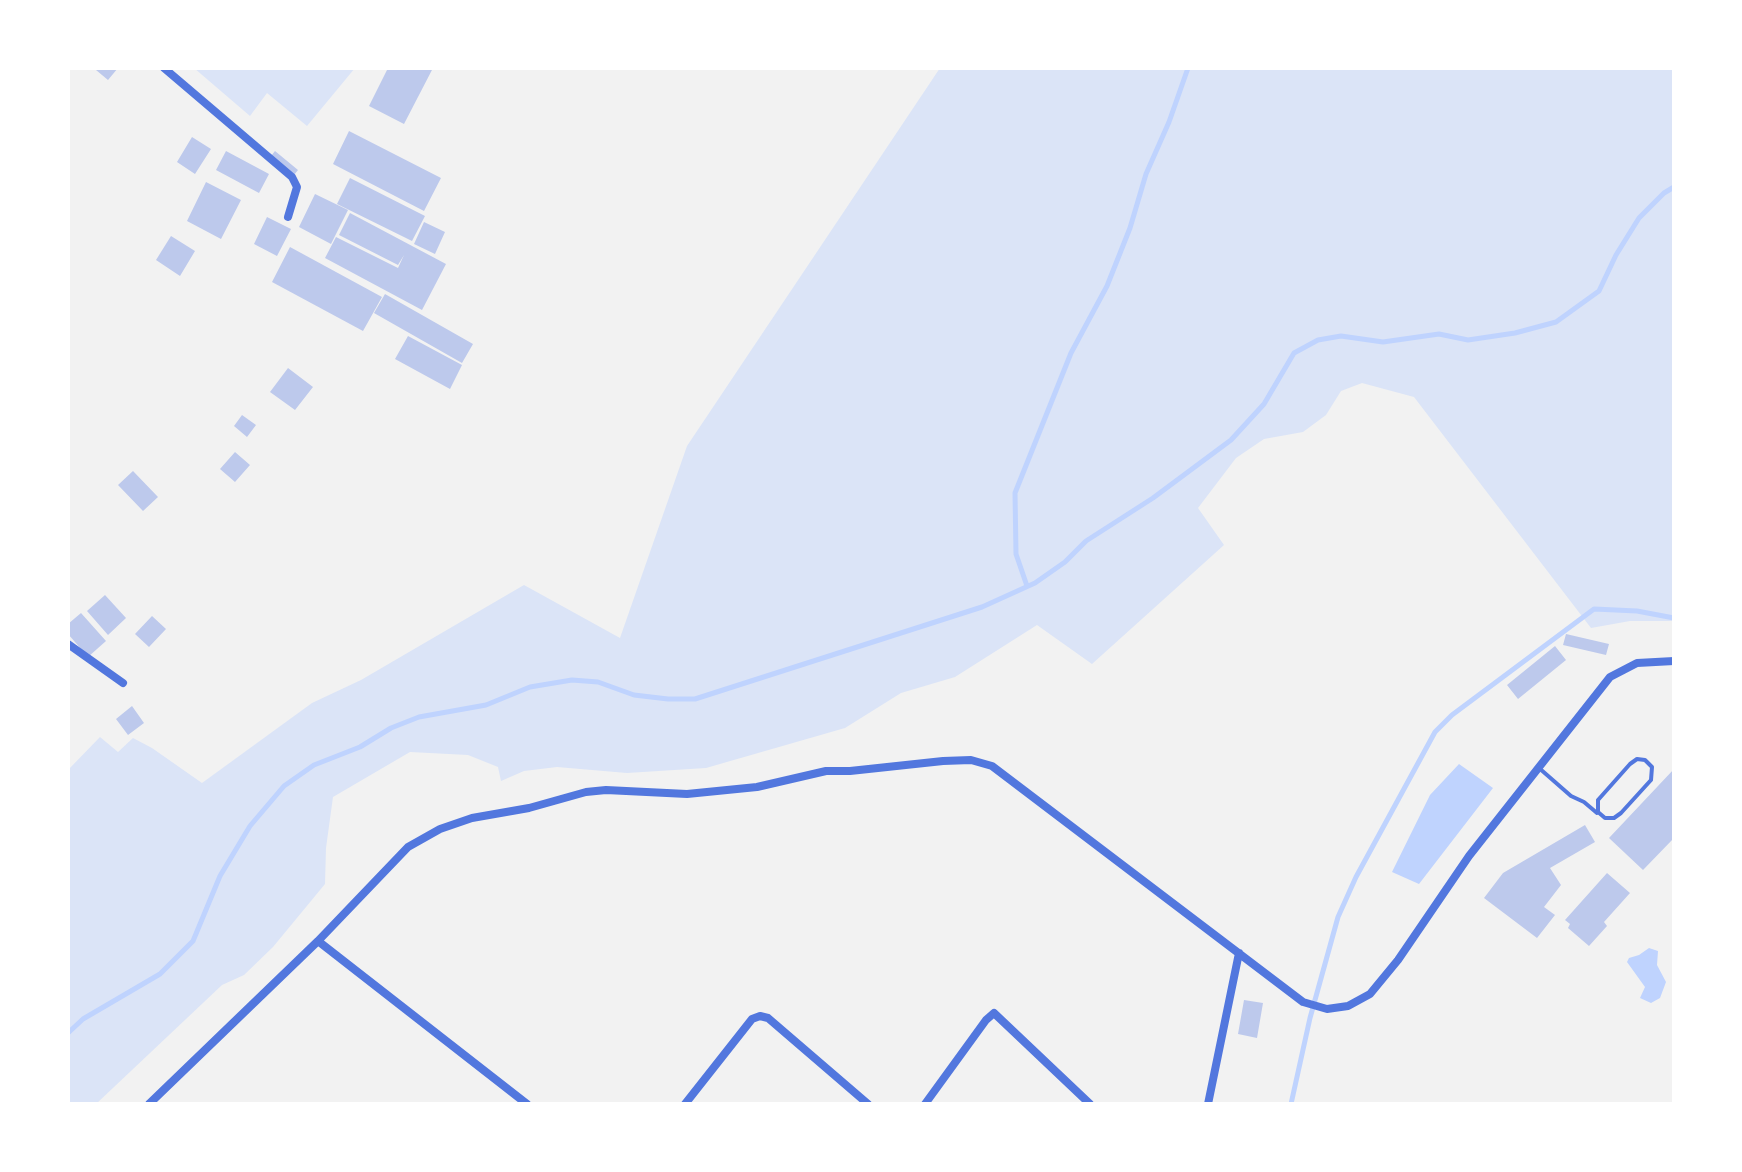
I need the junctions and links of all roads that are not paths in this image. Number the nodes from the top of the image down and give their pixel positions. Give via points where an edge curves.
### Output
1 (164, 68) edge
2 (288, 217) dead end
3 (68, 644) edge
4 (1674, 661) edge
5 (123, 683) dead end
6 (1539, 768) junction
7 (1600, 796) junction
8 (1584, 802) junction
9 (1601, 815) junction
10 (318, 941) junction
11 (1239, 953) junction
12 (149, 1104) edge
13 (527, 1104) edge
14 (685, 1104) edge
15 (868, 1104) edge
16 (925, 1104) edge
17 (1090, 1104) edge
18 (1208, 1104) edge

1 - 2 street via 292,177 297,187
3 - 5 street
4 - 6 street via 1637,663 1610,677
6 - 8 lane
6 - 11 street via 1370,994 1348,1006 1327,1009 1303,1002
7 - 8 lane
7 - 9 lane via 1596,804
7 - 9 lane via 1633,761 1645,760 1652,767 1651,780 1618,816
8 - 9 lane
10 - 11 street via 408,847 472,818 586,792 731,791 826,771 971,760 992,766 1030,793
10 - 12 street
10 - 13 street
11 - 18 street
14 - 15 street via 752,1019 760,1016
16 - 17 street via 994,1013

